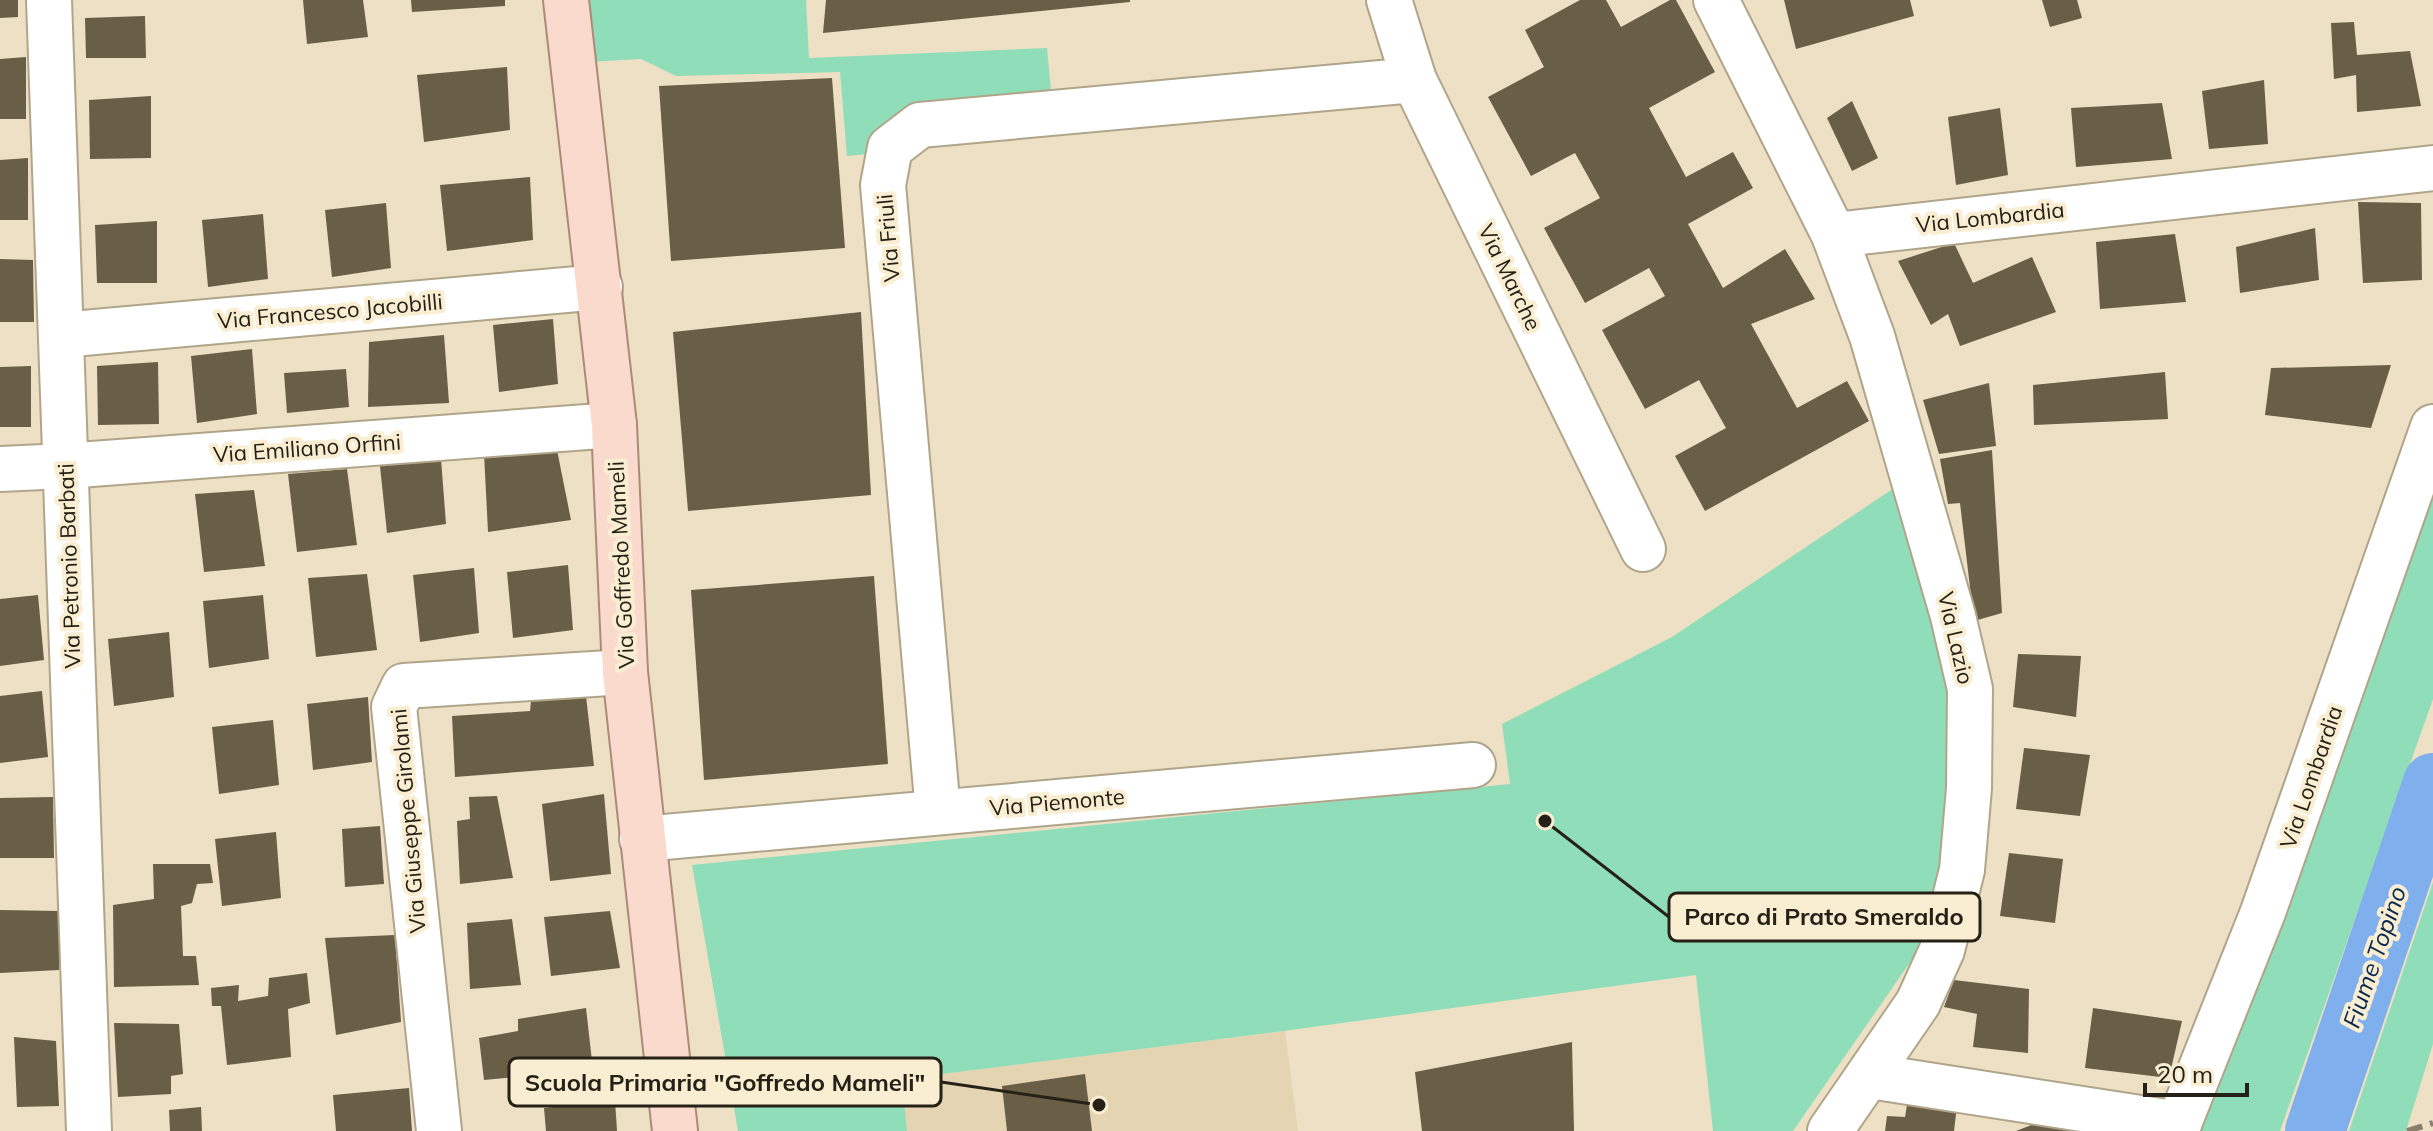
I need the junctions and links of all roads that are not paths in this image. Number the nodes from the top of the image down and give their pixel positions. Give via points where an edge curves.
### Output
1 (49, 0) edge
2 (566, 0) edge
3 (1389, 0) edge
4 (1716, 0) edge
5 (1414, 80) junction
6 (2433, 168) edge
7 (1834, 235) junction
8 (600, 287) junction
9 (61, 335) junction
10 (614, 425) junction
11 (2433, 427) edge
12 (65, 466) junction
13 (0, 469) edge
14 (1643, 549) dead end
15 (625, 672) junction
16 (1473, 765) dead end
17 (938, 812) junction
18 (642, 839) junction
19 (1870, 1076) junction
20 (2178, 1128) edge
21 (89, 1131) edge
22 (439, 1131) edge
23 (675, 1131) edge
24 (1830, 1131) edge

1 - 9 street, Via Petronio Barbati
2 - 8 main road, Via Goffredo Mameli
3 - 5 street, Via Marche
4 - 7 street, Via Lazio
5 - 14 street, Via Marche
5 - 17 street, Via Friuli via 920,125 890,148 883,185
6 - 7 street, Via Lombardia
7 - 19 street, Via Lazio via 1896,413 1970,689 1962,870 1942,950 1918,1003
8 - 9 street, Via Francesco Jacobilli
8 - 10 main road, Via Goffredo Mameli
9 - 12 street, Via Petronio Barbati
10 - 12 street, Via Emiliano Orfini
10 - 15 main road, Via Goffredo Mameli
11 - 20 street, Via Lombardia via 2263,912
12 - 13 street, Via Emiliano Orfini
12 - 21 street, Via Petronio Barbati
15 - 18 main road, Via Goffredo Mameli
15 - 22 street, Via Giuseppe Girolami via 404,686 398,695 394,707
16 - 17 street, Via Piemonte
17 - 18 street, Via Piemonte
18 - 23 main road, Via Goffredo Mameli
19 - 20 street
19 - 24 street, Via Lazio

